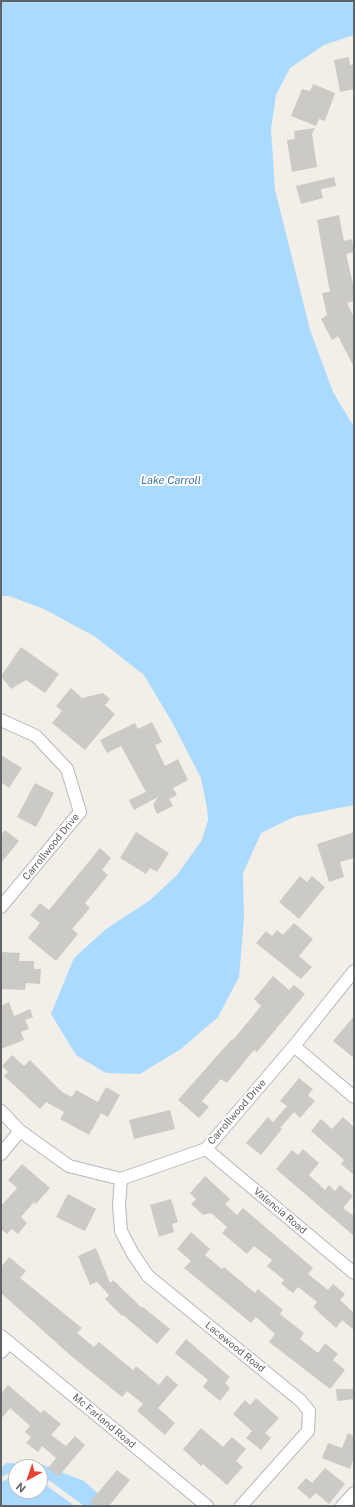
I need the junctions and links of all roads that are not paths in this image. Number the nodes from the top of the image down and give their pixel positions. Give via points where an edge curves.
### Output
1 (1, 720) edge
2 (1, 907) edge
3 (354, 971) edge
4 (294, 1046) junction
5 (354, 1097) edge
6 (1, 1111) edge
7 (20, 1131) junction
8 (206, 1149) junction
9 (1, 1154) edge
10 (122, 1179) junction
11 (354, 1273) edge
12 (5, 1340) edge
13 (1, 1352) edge
14 (354, 1493) edge
15 (207, 1506) edge
16 (242, 1506) edge
17 (342, 1506) edge

1 - 2 street, Carrollwood Drive via 36,736 67,769 80,812
3 - 4 street, Carrollwood Drive
4 - 5 street
4 - 8 street, Carrollwood Drive
6 - 7 street
7 - 9 street
7 - 10 street via 69,1166
8 - 10 street, Carrollwood Drive
8 - 11 street, Valencia Road
10 - 16 street, Lacewood Road via 119,1205 121,1231 148,1276 301,1401 309,1411 308,1431
12 - 13 street
12 - 15 street, Mc Farland Road
14 - 17 street

